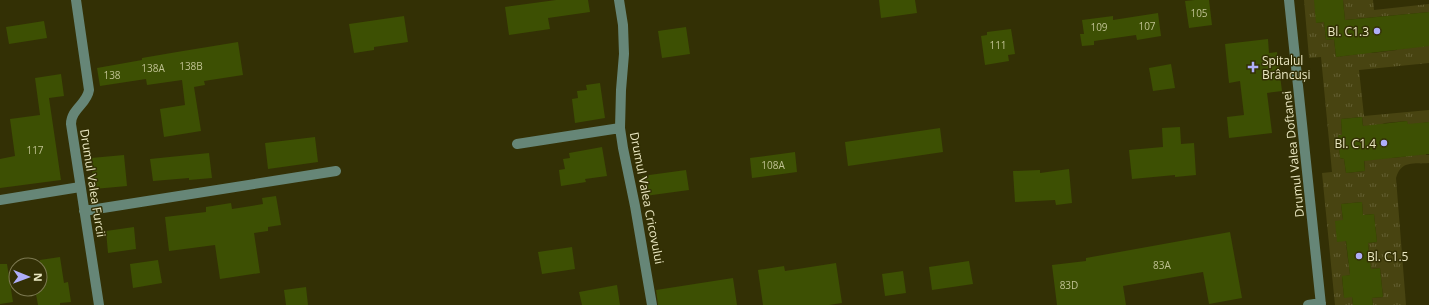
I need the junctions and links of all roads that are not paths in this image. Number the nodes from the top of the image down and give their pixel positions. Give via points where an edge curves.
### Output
1 (76, 0) edge
2 (619, 0) edge
3 (1289, 0) edge
4 (620, 128) junction
5 (517, 144) dead end
6 (336, 171) dead end
7 (80, 186) junction
8 (0, 200) edge
9 (84, 211) junction
10 (1321, 304) edge
11 (99, 305) edge
12 (652, 305) edge
13 (1308, 305) edge

1 - 7 street, Drumul Valea Furcii via 89,90 86,100 71,120
2 - 4 street, Drumul Valea Cricovului via 624,54
3 - 10 street, Drumul Valea Doftanei
4 - 5 street
4 - 12 street, Drumul Valea Cricovului
6 - 9 street
7 - 8 street
7 - 9 street, Drumul Valea Furcii
9 - 11 street, Drumul Valea Furcii
10 - 13 street

